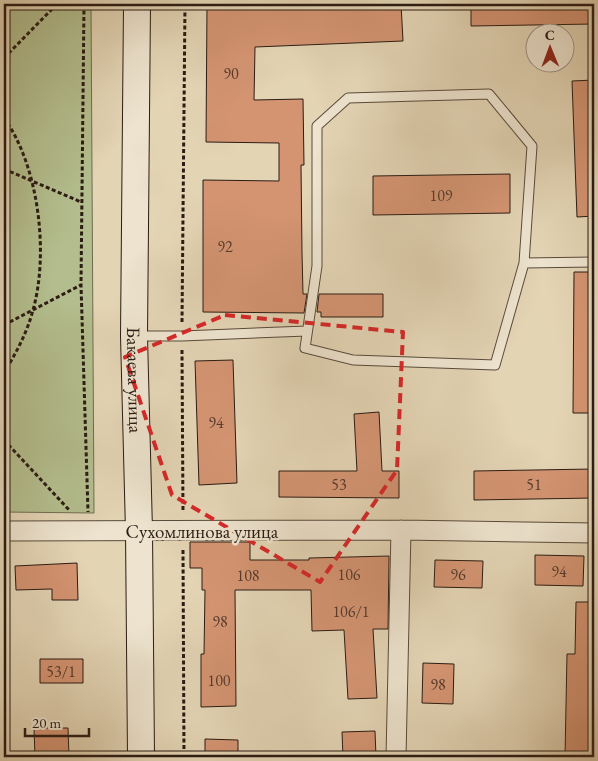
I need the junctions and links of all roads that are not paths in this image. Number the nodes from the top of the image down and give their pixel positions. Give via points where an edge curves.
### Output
1 (138, 4) edge
2 (594, 262) edge
3 (524, 263) junction
4 (307, 331) junction
5 (134, 336) junction
6 (401, 530) junction
7 (4, 531) edge
8 (139, 531) junction
9 (594, 533) edge
10 (141, 757) edge
11 (396, 757) edge

1 - 5 main road, Бакаева улица
2 - 3 lane
3 - 4 lane via 495,365 353,360 304,348
3 - 4 lane via 532,146 488,94 348,98 317,126 317,266
4 - 5 lane
5 - 8 main road, Бакаева улица
6 - 8 street, Сухомлинова улица
6 - 9 street, Сухомлинова улица
6 - 11 street
7 - 8 street, Сухомлинова улица
8 - 10 main road, Бакаева улица

